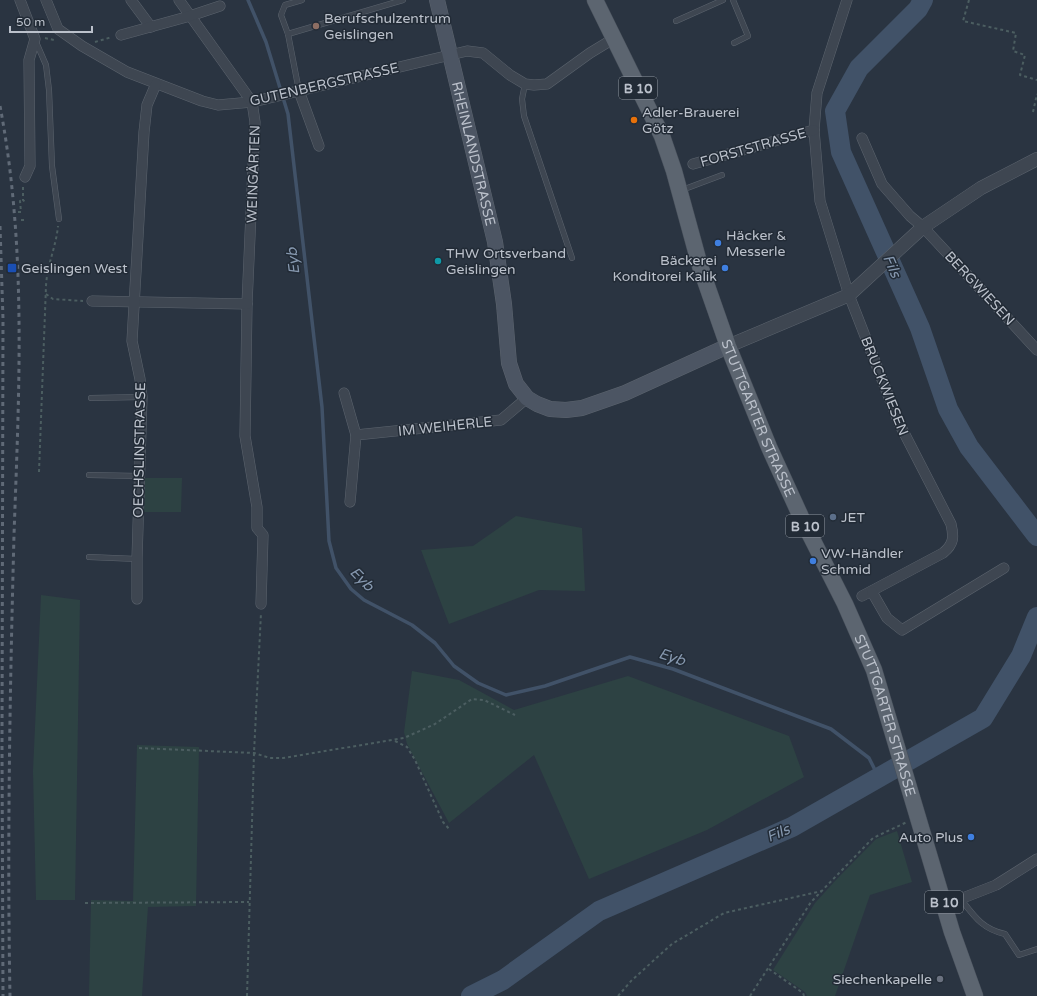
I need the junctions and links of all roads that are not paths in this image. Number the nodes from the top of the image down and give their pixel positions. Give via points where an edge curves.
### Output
1 (20, 0) edge
2 (46, 0) edge
3 (131, 0) edge
4 (179, 0) edge
5 (302, 0) edge
6 (403, 0) edge
7 (437, 0) edge
8 (595, 0) edge
9 (723, 0) edge
10 (733, 0) edge
11 (847, 0) edge
12 (220, 6) dead end
13 (190, 16) junction
14 (676, 22) dead end
15 (151, 27) junction
16 (288, 34) junction
17 (121, 35) road end
18 (35, 39) junction
19 (613, 39) junction
20 (734, 43) dead end
21 (451, 54) junction
22 (156, 84) junction
23 (525, 84) junction
24 (296, 91) junction
25 (257, 101) junction
26 (814, 130) junction
27 (862, 138) dead end
28 (319, 146) dead end
29 (1037, 159) edge
30 (693, 164) dead end
31 (722, 176) dead end
32 (25, 177) dead end
33 (679, 191) junction
34 (59, 219) road end
35 (923, 227) junction
36 (572, 258) dead end
37 (849, 295) junction
38 (92, 301) road end
39 (134, 302) junction
40 (248, 304) junction
41 (1035, 345) edge
42 (728, 346) junction
43 (344, 393) dead end
44 (142, 397) junction
45 (91, 398) dead end
46 (527, 398) junction
47 (356, 435) junction
48 (89, 475) dead end
49 (139, 476) junction
50 (350, 502) dead end
51 (90, 557) dead end
52 (137, 559) junction
53 (1004, 568) dead end
54 (872, 592) junction
55 (862, 596) dead end
56 (137, 599) dead end
57 (261, 604) road end
58 (1037, 859) edge
59 (960, 898) junction
60 (945, 905) junction
61 (1037, 949) edge
62 (974, 996) edge

1 - 18 street
2 - 22 street, GUTENBERGSTRASSE via 58,29 126,72
3 - 15 street
4 - 13 street, WEINGÄRTEN
5 - 16 lane via 285,5 281,15
6 - 16 lane
7 - 21 main road, RHEINLANDSTRASSE
8 - 19 main road, STUTTGARTER STRASSE / B 10
9 - 14 lane
10 - 20 lane via 748,36
11 - 26 street, BRUCKWIESEN via 817,93
12 - 13 street
13 - 15 street
13 - 25 street, WEINGÄRTEN
15 - 17 street
16 - 24 lane
18 - 32 street via 29,60 30,166
18 - 34 lane via 46,65 52,166
19 - 23 street via 547,84
19 - 33 main road, STUTTGARTER STRASSE / B 10 via 662,136
21 - 23 street, GUTENBERGSTRASSE via 467,51 483,53
21 - 24 street, GUTENBERGSTRASSE
21 - 46 main road, RHEINLANDSTRASSE via 495,242 509,363 516,384
22 - 25 street, GUTENBERGSTRASSE via 218,105
22 - 39 street, OECHSLINSTRASSE via 147,105 144,132
23 - 36 lane via 522,99 524,116
24 - 25 street, GUTENBERGSTRASSE
24 - 28 street
25 - 40 street, WEINGÄRTEN
26 - 30 street, FORSTSTRASSE
26 - 37 street, BRUCKWIESEN via 820,201
27 - 35 street, BERGWIESEN via 882,184
29 - 35 street via 981,188
31 - 33 lane
33 - 42 main road, STUTTGARTER STRASSE / B 10 via 700,266
35 - 37 street
35 - 41 street, BERGWIESEN
37 - 42 street
37 - 54 street, BRUCKWIESEN via 899,423 950,524 954,537 950,547 943,553
38 - 39 street
39 - 40 street
39 - 44 street, OECHSLINSTRASSE via 132,341
40 - 57 street, WEINGÄRTEN via 245,436 257,507 257,528 263,535
42 - 46 main road, RHEINLANDSTRASSE via 625,393 582,408 550,409
42 - 60 main road, STUTTGARTER STRASSE / B 10 via 785,482 874,670
43 - 47 street
44 - 45 lane
44 - 49 street, OECHSLINSTRASSE
46 - 47 street, IM WEIHERLE via 501,420
47 - 50 street
48 - 49 lane
49 - 52 street, OECHSLINSTRASSE
51 - 52 lane
52 - 56 street, OECHSLINSTRASSE
53 - 54 street via 902,630 887,618
54 - 55 street, BRUCKWIESEN
58 - 59 street via 996,885
59 - 60 street
59 - 61 lane via 976,918 991,931 1005,934 1019,956
60 - 62 main road, STUTTGARTER STRASSE / B 10

